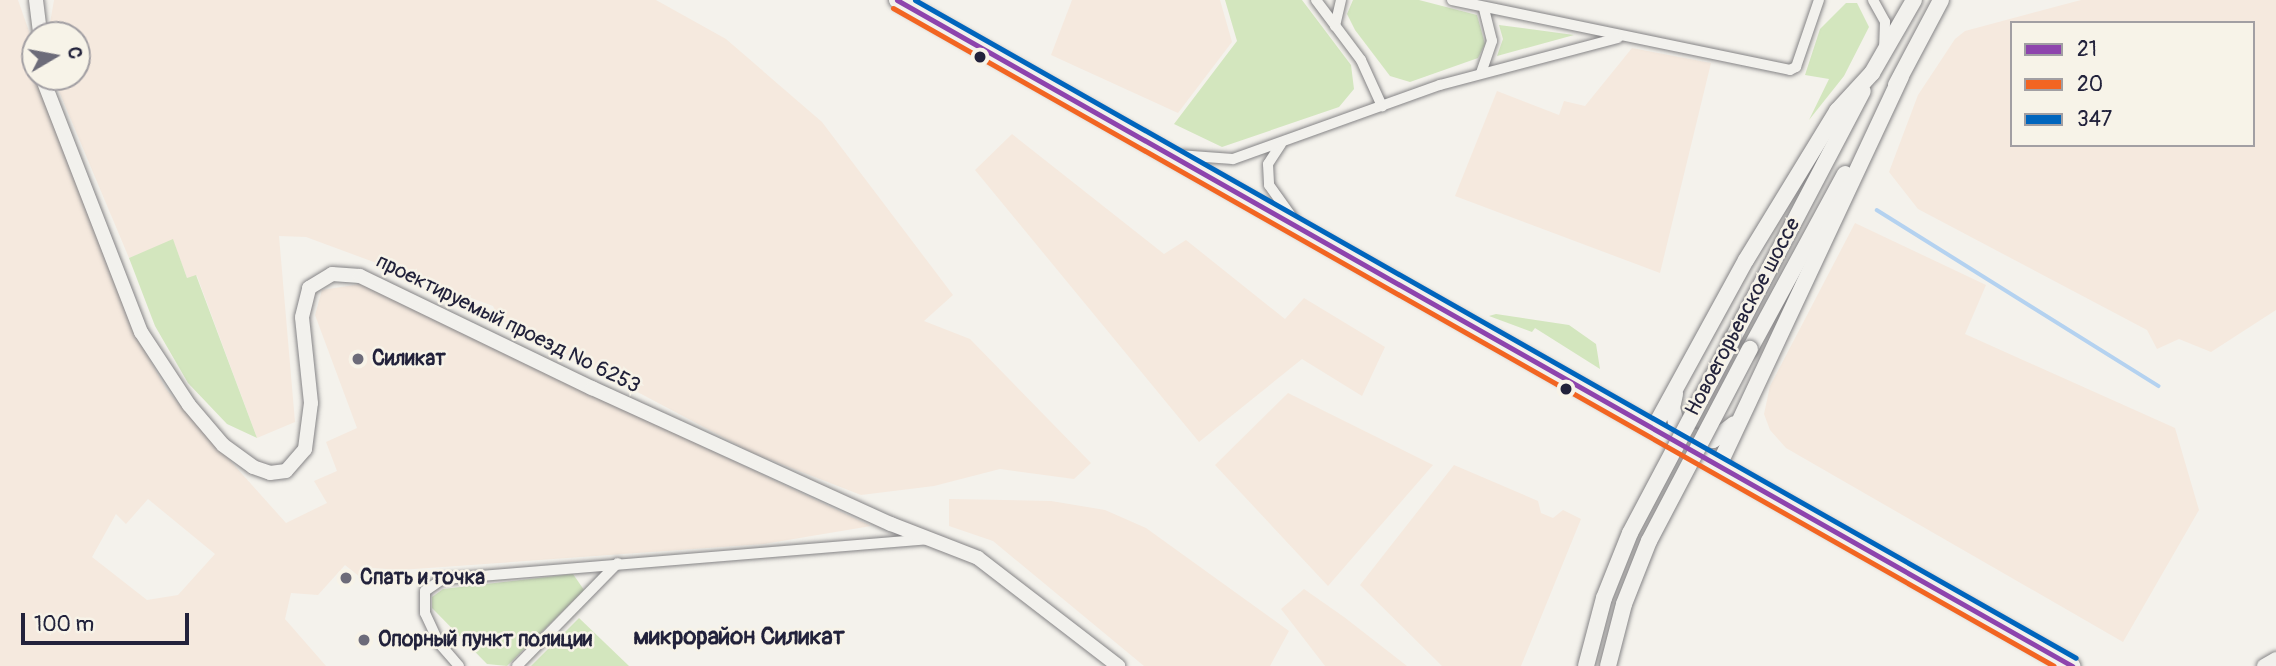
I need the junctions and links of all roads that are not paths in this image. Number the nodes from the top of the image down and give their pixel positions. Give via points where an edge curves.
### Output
1 (36, 0) edge
2 (897, 0) edge
3 (1316, 0) edge
4 (1341, 0) edge
5 (1452, 0) edge
6 (1819, 0) edge
7 (1873, 0) edge
8 (1914, 0) edge
9 (1941, 0) edge
10 (1484, 8) junction
11 (38, 21) edge
12 (1335, 26) junction
13 (1618, 38) junction
14 (1875, 69) junction
15 (1481, 73) junction
16 (1901, 77) junction
17 (47, 91) edge
18 (1382, 107) junction
19 (1281, 144) junction
20 (1156, 148) junction
21 (1300, 228) junction
22 (1686, 371) junction
23 (1746, 408) junction
24 (1655, 426) junction
25 (1720, 463) junction
26 (925, 539) junction
27 (618, 563) junction
28 (2276, 659) edge
29 (458, 666) edge
30 (517, 666) edge
31 (1118, 666) edge
32 (1586, 666) edge
33 (1608, 666) edge
34 (2072, 666) edge
35 (2264, 666) edge

1 - 11 street
2 - 20 main road
3 - 12 street
4 - 12 street
5 - 10 street
6 - 13 street via 1796,67 1790,70
7 - 14 street via 1885,22
8 - 14 main road, Новоегорьевское шоссе
9 - 16 main road, Новоегорьевское шоссе
10 - 13 street
10 - 15 street via 1492,41
12 - 18 street via 1360,60
13 - 15 street
14 - 22 main road via 1837,111 1746,260
14 - 32 main road, Новоегорьевское шоссе, bridge via 1630,533 1604,598
15 - 18 street
16 - 23 main road
16 - 33 main road, Новоегорьевское шоссе, bridge via 1649,541 1624,604
17 - 26 street, проектируемый проезд № 6253 via 141,332 189,405 223,445 253,467 279,473 302,457 312,403 302,303 320,279 345,273 381,285 592,388
18 - 19 street
19 - 20 street via 1233,159 1190,158
19 - 21 street via 1268,164 1269,185
20 - 21 main road
21 - 24 main road
22 - 23 main road via 1672,408 1686,434 1706,440 1723,436
22 - 24 main road
23 - 25 main road
24 - 25 main road
25 - 34 main road
26 - 27 street
26 - 31 street, проектируемый проезд № 6253 via 993,568
27 - 29 street via 432,583 423,601 425,613 439,643
27 - 30 street
28 - 35 street

